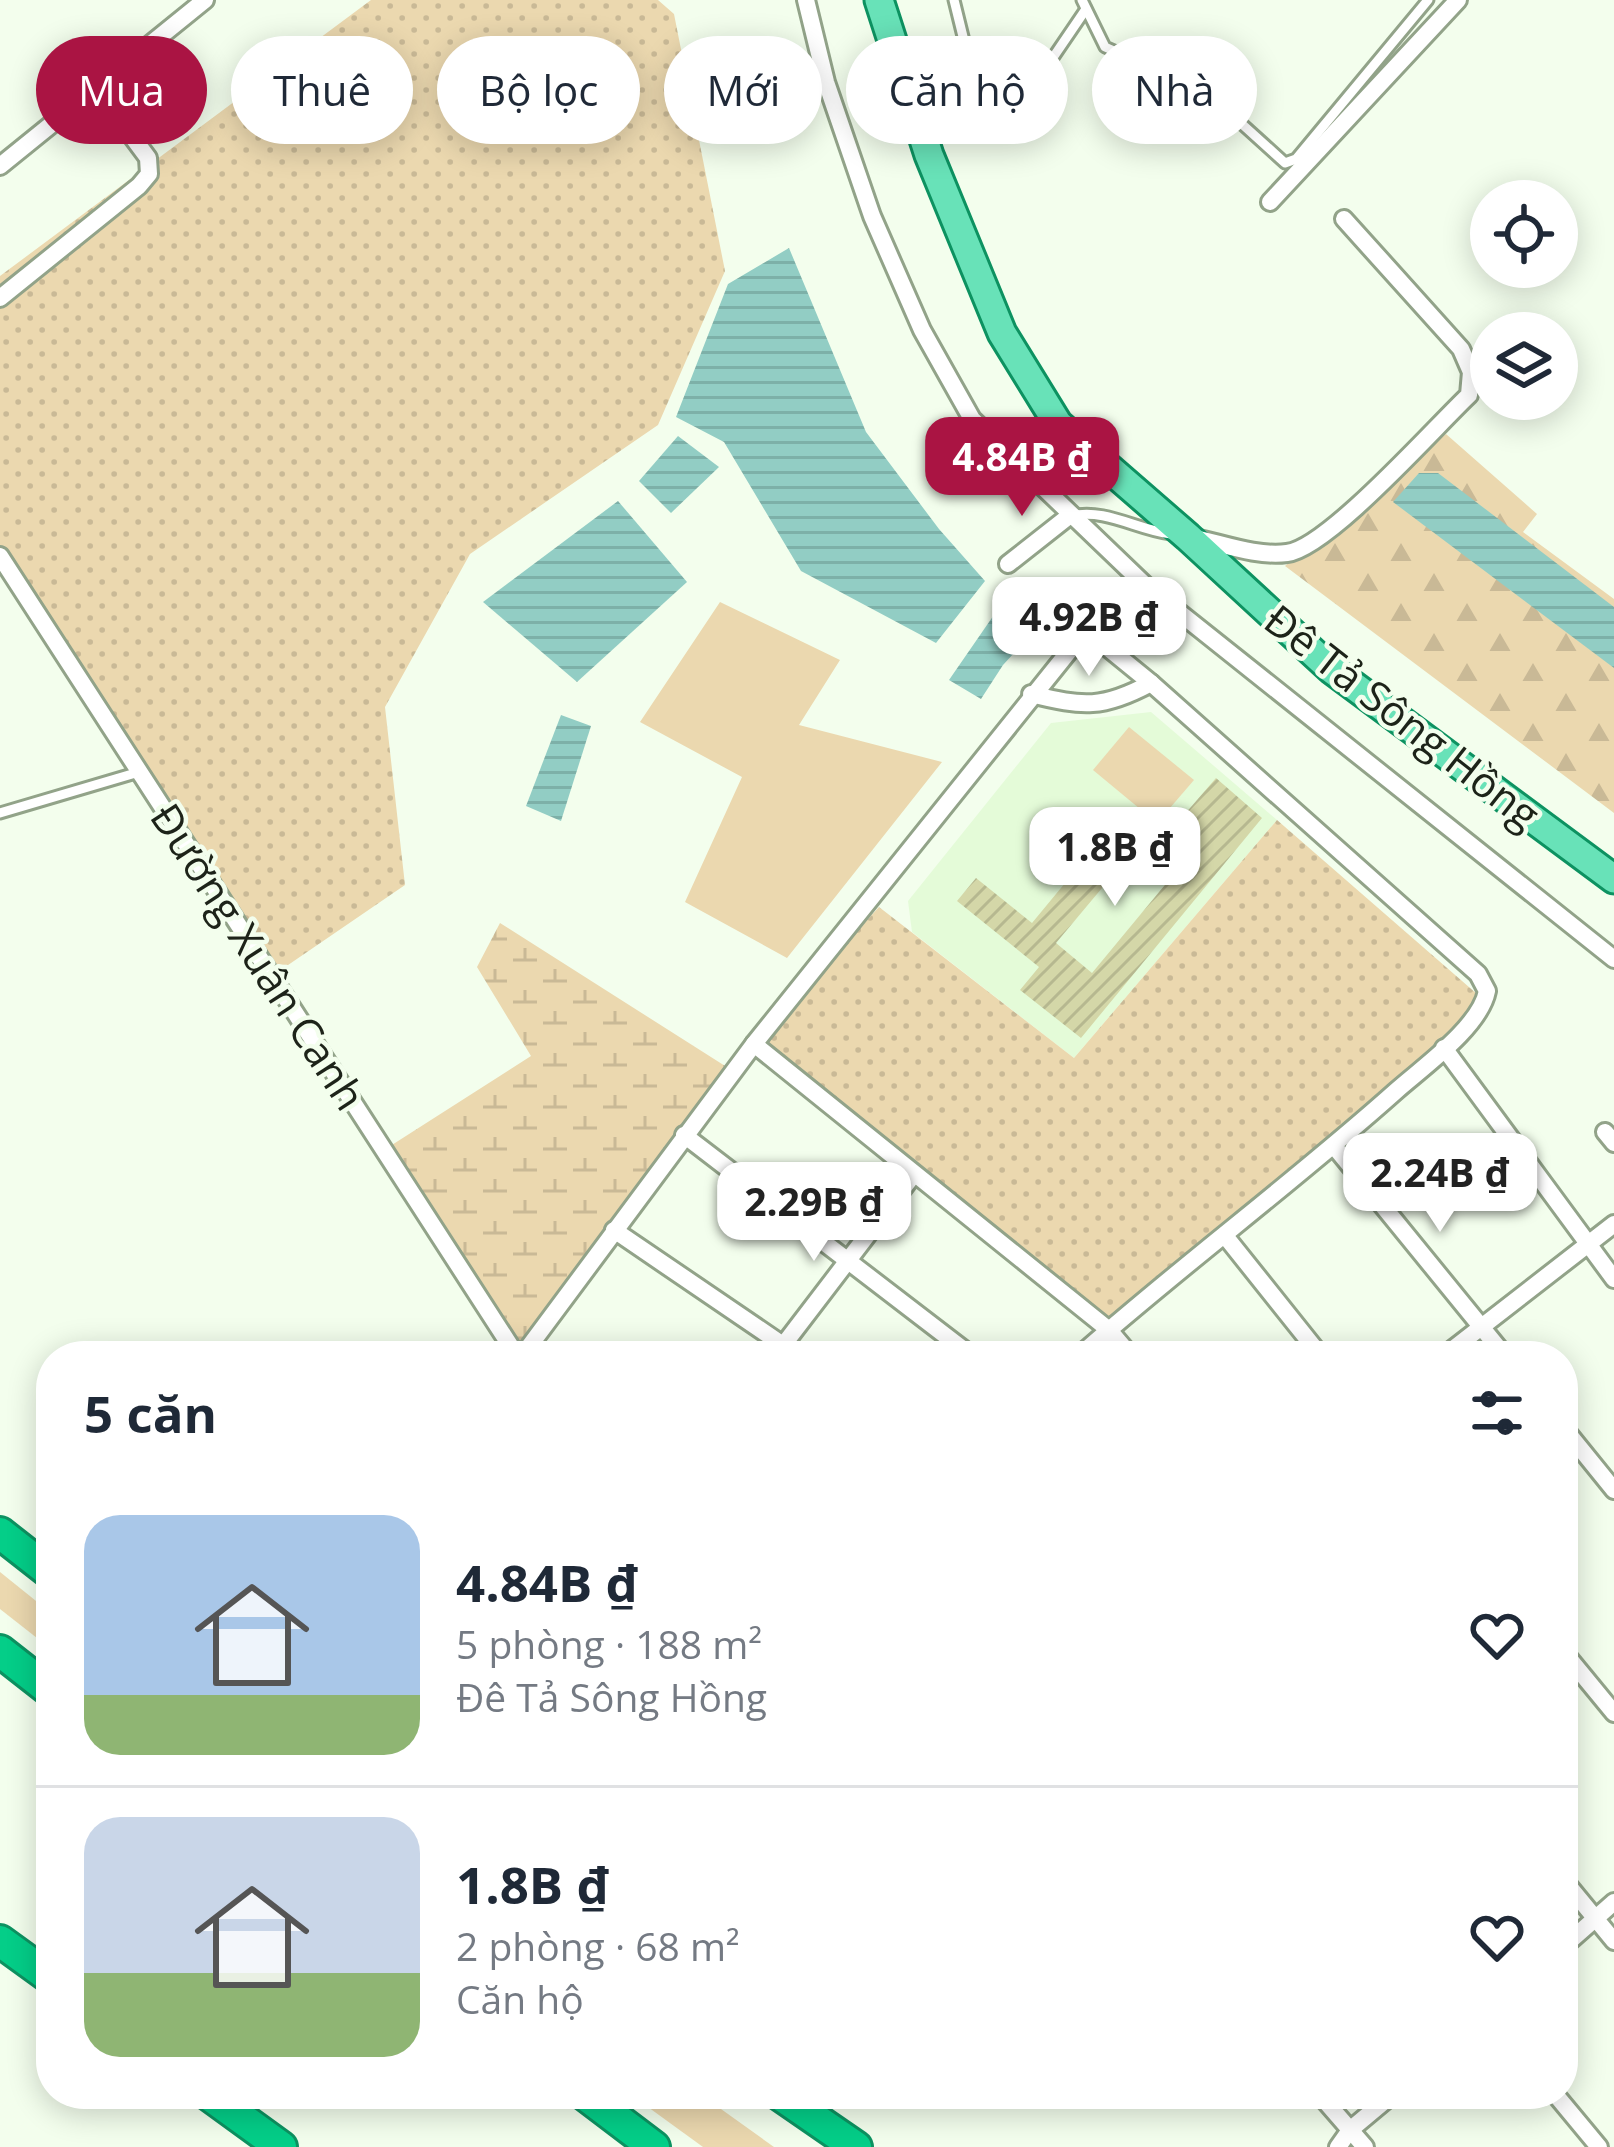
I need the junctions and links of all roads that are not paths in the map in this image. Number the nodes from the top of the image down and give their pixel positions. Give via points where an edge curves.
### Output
1 (205, 0) edge
2 (806, 0) edge
3 (879, 0) edge
4 (954, 0) edge
5 (1428, 0) edge
6 (1458, 0) edge
7 (1084, 4) edge
8 (160, 36) edge
9 (36, 137) edge
10 (138, 144) edge
11 (0, 166) edge
12 (1270, 202) dead end
13 (1344, 219) dead end
14 (0, 298) edge
15 (1070, 516) junction
16 (1188, 537) junction
17 (0, 556) edge
18 (1008, 564) dead end
19 (1151, 683) junction
20 (1031, 694) junction
21 (139, 772) junction
22 (0, 813) edge
23 (1614, 879) edge
24 (1614, 958) edge
25 (754, 1044) junction
26 (1444, 1048) junction
27 (684, 1135) junction
28 (1334, 1146) junction
29 (914, 1174) junction
30 (1614, 1224) edge
31 (614, 1230) junction
32 (1226, 1237) junction
33 (1588, 1247) junction
34 (849, 1258) junction
35 (1614, 1279) edge
36 (1480, 1325) junction
37 (1109, 1330) junction
38 (509, 1341) edge
39 (530, 1341) edge
40 (768, 1341) edge
41 (787, 1341) edge
42 (953, 1341) edge
43 (1096, 1341) edge
44 (1118, 1341) edge
45 (1309, 1341) edge
46 (1461, 1341) edge
47 (1493, 1341) edge
48 (1578, 1446) edge
49 (1614, 1490) edge
50 (0, 1533) edge
51 (36, 1561) edge
52 (0, 1652) edge
53 (1578, 1669) edge
54 (36, 1680) edge
55 (1614, 1713) edge
56 (1578, 1897) edge
57 (1614, 1902) edge
58 (1595, 1918) junction
59 (1578, 1933) edge
60 (0, 1941) edge
61 (1614, 1941) edge
62 (36, 1967) edge
63 (228, 2109) edge
64 (588, 2109) edge
65 (604, 2109) edge
66 (776, 2109) edge
67 (801, 2109) edge
68 (1332, 2109) edge
69 (1376, 2109) edge
70 (1567, 2109) edge
71 (1351, 2130) junction
72 (280, 2147) edge
73 (623, 2147) edge
74 (655, 2147) edge
75 (830, 2147) edge
76 (856, 2147) edge
77 (1338, 2147) edge
78 (1364, 2147) edge
79 (1599, 2147) edge

1 - 8 street
2 - 15 street via 872,216 922,330 972,419
3 - 16 main road, Đê Tả Sông Hồng via 929,155 1002,333 1058,424
4 - 7 lane via 969,62 991,94 1052,58
5 - 7 lane via 1285,163 1159,49 1137,61 1106,47
6 - 12 street
9 - 11 street
10 - 14 street via 148,174
13 - 16 street via 1461,349 1469,394 1304,548 1273,554
15 - 16 lane via 1085,512
15 - 18 street
15 - 24 street via 1212,640
16 - 23 main road, Đê Tả Sông Hồng via 1331,669
17 - 21 street, Đường Xuân Canh
19 - 20 street via 1081,706
19 - 20 street via 1086,630
19 - 26 street via 1486,983 1485,1001
20 - 25 street
21 - 22 lane
21 - 38 street, Đường Xuân Canh
25 - 27 street
25 - 29 street
26 - 28 street
26 - 33 street
27 - 31 street
27 - 34 street
28 - 32 street
28 - 36 street
29 - 34 street
29 - 37 street
30 - 33 street
31 - 39 street
31 - 40 street
32 - 37 street
32 - 45 street
33 - 35 street
33 - 36 street
34 - 41 street
34 - 42 street
36 - 46 street
36 - 47 street
37 - 43 street
37 - 44 street
48 - 49 street
50 - 51 highway
52 - 54 highway
53 - 55 street
56 - 58 street
57 - 58 street
58 - 59 street
58 - 61 street
60 - 62 highway
63 - 72 highway
64 - 73 highway
65 - 74 highway
66 - 75 highway
67 - 76 highway
68 - 71 street
69 - 71 street
70 - 79 street
71 - 77 street
71 - 78 street

